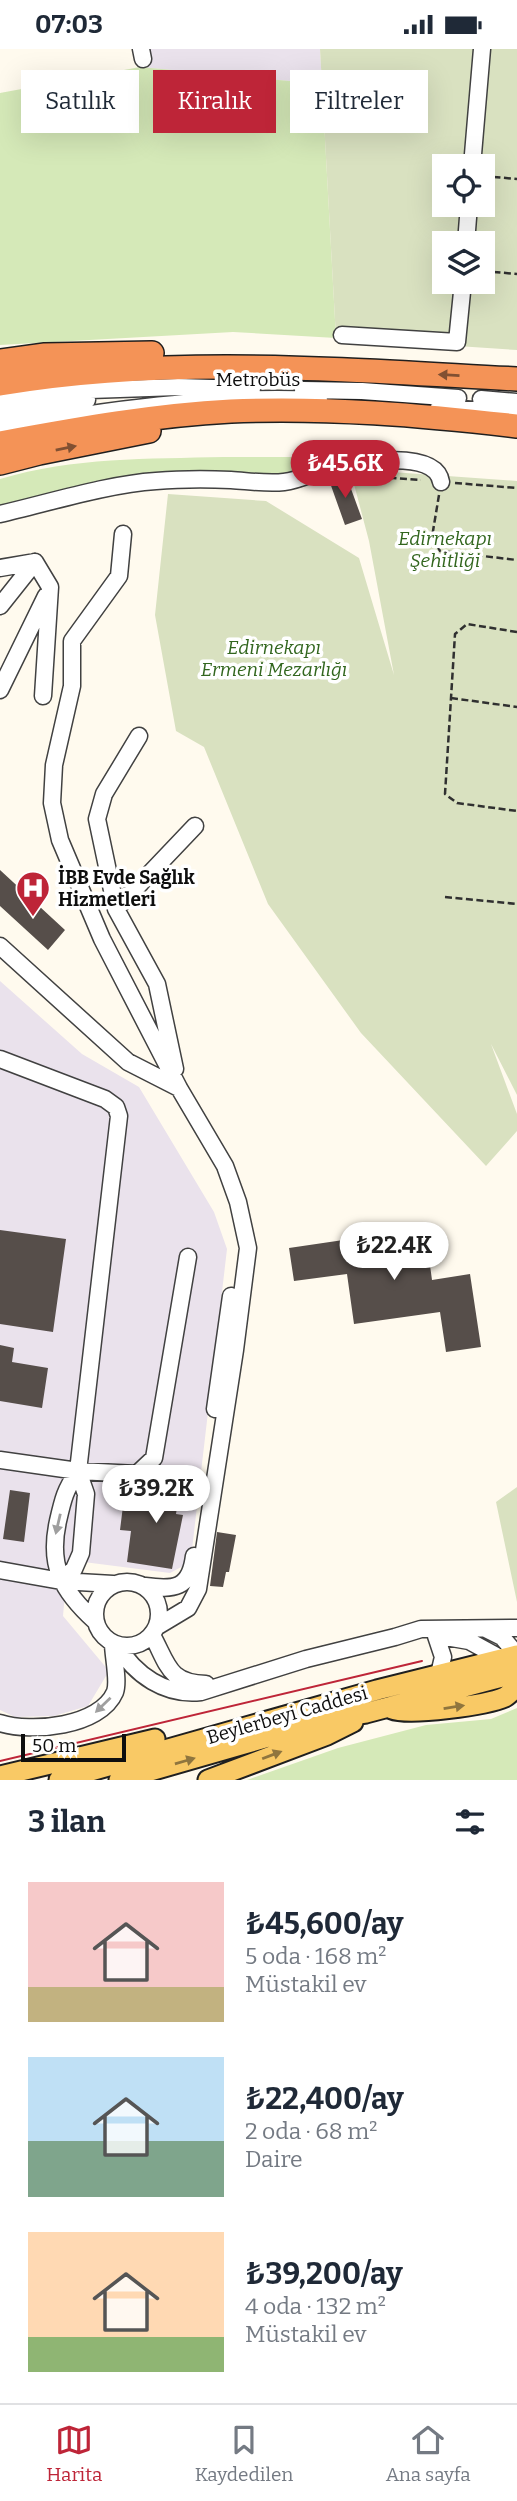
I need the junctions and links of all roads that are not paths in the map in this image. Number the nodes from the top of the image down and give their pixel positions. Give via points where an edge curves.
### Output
1 (482, 49) edge
2 (473, 154) edge
3 (462, 294) edge
4 (342, 335) dead end
5 (110, 354) junction
6 (0, 361) edge
7 (262, 367) junction
8 (0, 368) edge
9 (517, 379) edge
10 (0, 384) edge
11 (141, 390) junction
12 (0, 402) edge
13 (517, 402) edge
14 (74, 403) junction
15 (148, 406) junction
16 (230, 411) junction
17 (0, 414) edge
18 (517, 414) edge
19 (517, 426) edge
20 (0, 429) edge
21 (0, 443) edge
22 (0, 463) edge
23 (441, 482) road end
24 (0, 514) edge
25 (123, 534) dead end
26 (35, 562) junction
27 (0, 568) edge
28 (50, 587) junction
29 (1, 603) edge
30 (0, 689) edge
31 (43, 696) dead end
32 (139, 736) dead end
33 (195, 826) dead end
34 (116, 909) junction
35 (0, 946) edge
36 (0, 1059) edge
37 (179, 1088) junction
38 (244, 1232) junction
39 (188, 1257) dead end
40 (0, 1460) edge
41 (78, 1471) junction
42 (0, 1570) edge
43 (61, 1581) junction
44 (113, 1584) junction
45 (145, 1586) junction
46 (95, 1621) junction
47 (484, 1628) junction
48 (517, 1628) edge
49 (155, 1630) junction
50 (436, 1636) junction
51 (395, 1637) junction
52 (115, 1644) junction
53 (514, 1661) edge
54 (439, 1674) junction
55 (226, 1683) junction
56 (517, 1686) edge
57 (388, 1707) junction
58 (366, 1713) junction
59 (0, 1723) edge
60 (260, 1723) junction
61 (0, 1776) edge
62 (59, 1780) edge
63 (119, 1780) edge
64 (208, 1780) edge

1 - 2 lane
3 - 4 lane via 457,342
5 - 6 highway
5 - 7 highway via 200,354
5 - 8 highway
9 -> 7 highway
7 - 10 highway via 127,369
11 - 12 lane, Metrobüs via 90,390
11 - 13 lane, Metrobüs via 362,391
11 - 14 lane
14 - 15 lane
14 - 17 lane
15 - 18 lane, Metrobüs via 291,398
15 - 20 lane, Metrobüs
16 - 19 highway via 394,414
16 - 21 highway via 137,419
22 -> 16 highway
23 - 24 lane via 424,463 374,459 331,467 299,480 137,483
25 - 37 lane via 120,576 72,641 72,686 54,765 52,803 60,840 102,939
26 - 27 lane
26 - 28 lane
26 - 29 lane
28 - 30 lane
28 - 31 lane
32 - 34 lane via 104,794 97,819
33 - 34 lane
34 - 37 lane via 157,984
35 - 37 lane via 128,1062
36 - 41 lane via 105,1099 119,1116
37 - 38 lane via 225,1166
38 - 45 lane via 237,1253 194,1562 184,1583 177,1587
38 - 49 lane via 248,1248 235,1350 198,1590 188,1608
39 - 41 lane via 153,1458 137,1474
40 - 41 lane
41 -> 43 lane via 65,1490 54,1538
41 - 43 lane via 86,1494 81,1553 74,1569
42 - 43 lane
43 - 44 lane
43 - 46 lane
44 - 45 lane via 124,1581
44 - 46 lane via 97,1600
45 - 49 lane via 159,1604
46 - 52 lane
47 - 48 lane
47 - 51 lane via 421,1629
47 - 53 lane via 502,1637
49 - 52 lane via 135,1646
49 - 55 lane via 170,1671 179,1680
50 - 51 lane
50 - 53 lane via 469,1641
50 - 54 lane via 443,1657
51 - 55 lane
52 - 55 lane via 135,1669 160,1686 187,1693
52 -> 59 lane via 117,1684 98,1712 54,1725 12,1727
53 - 54 main road, Beylerbeyi Caddesi
53 - 57 main road, Beylerbeyi Caddesi
54 - 60 main road, Beylerbeyi Caddesi
57 -> 56 main road via 399,1712 456,1707 506,1697
57 - 58 main road, Beylerbeyi Caddesi
63 -> 58 main road, Beylerbeyi Caddesi
64 -> 58 main road via 327,1735
60 - 61 main road via 226,1724
60 - 62 main road, Beylerbeyi Caddesi

